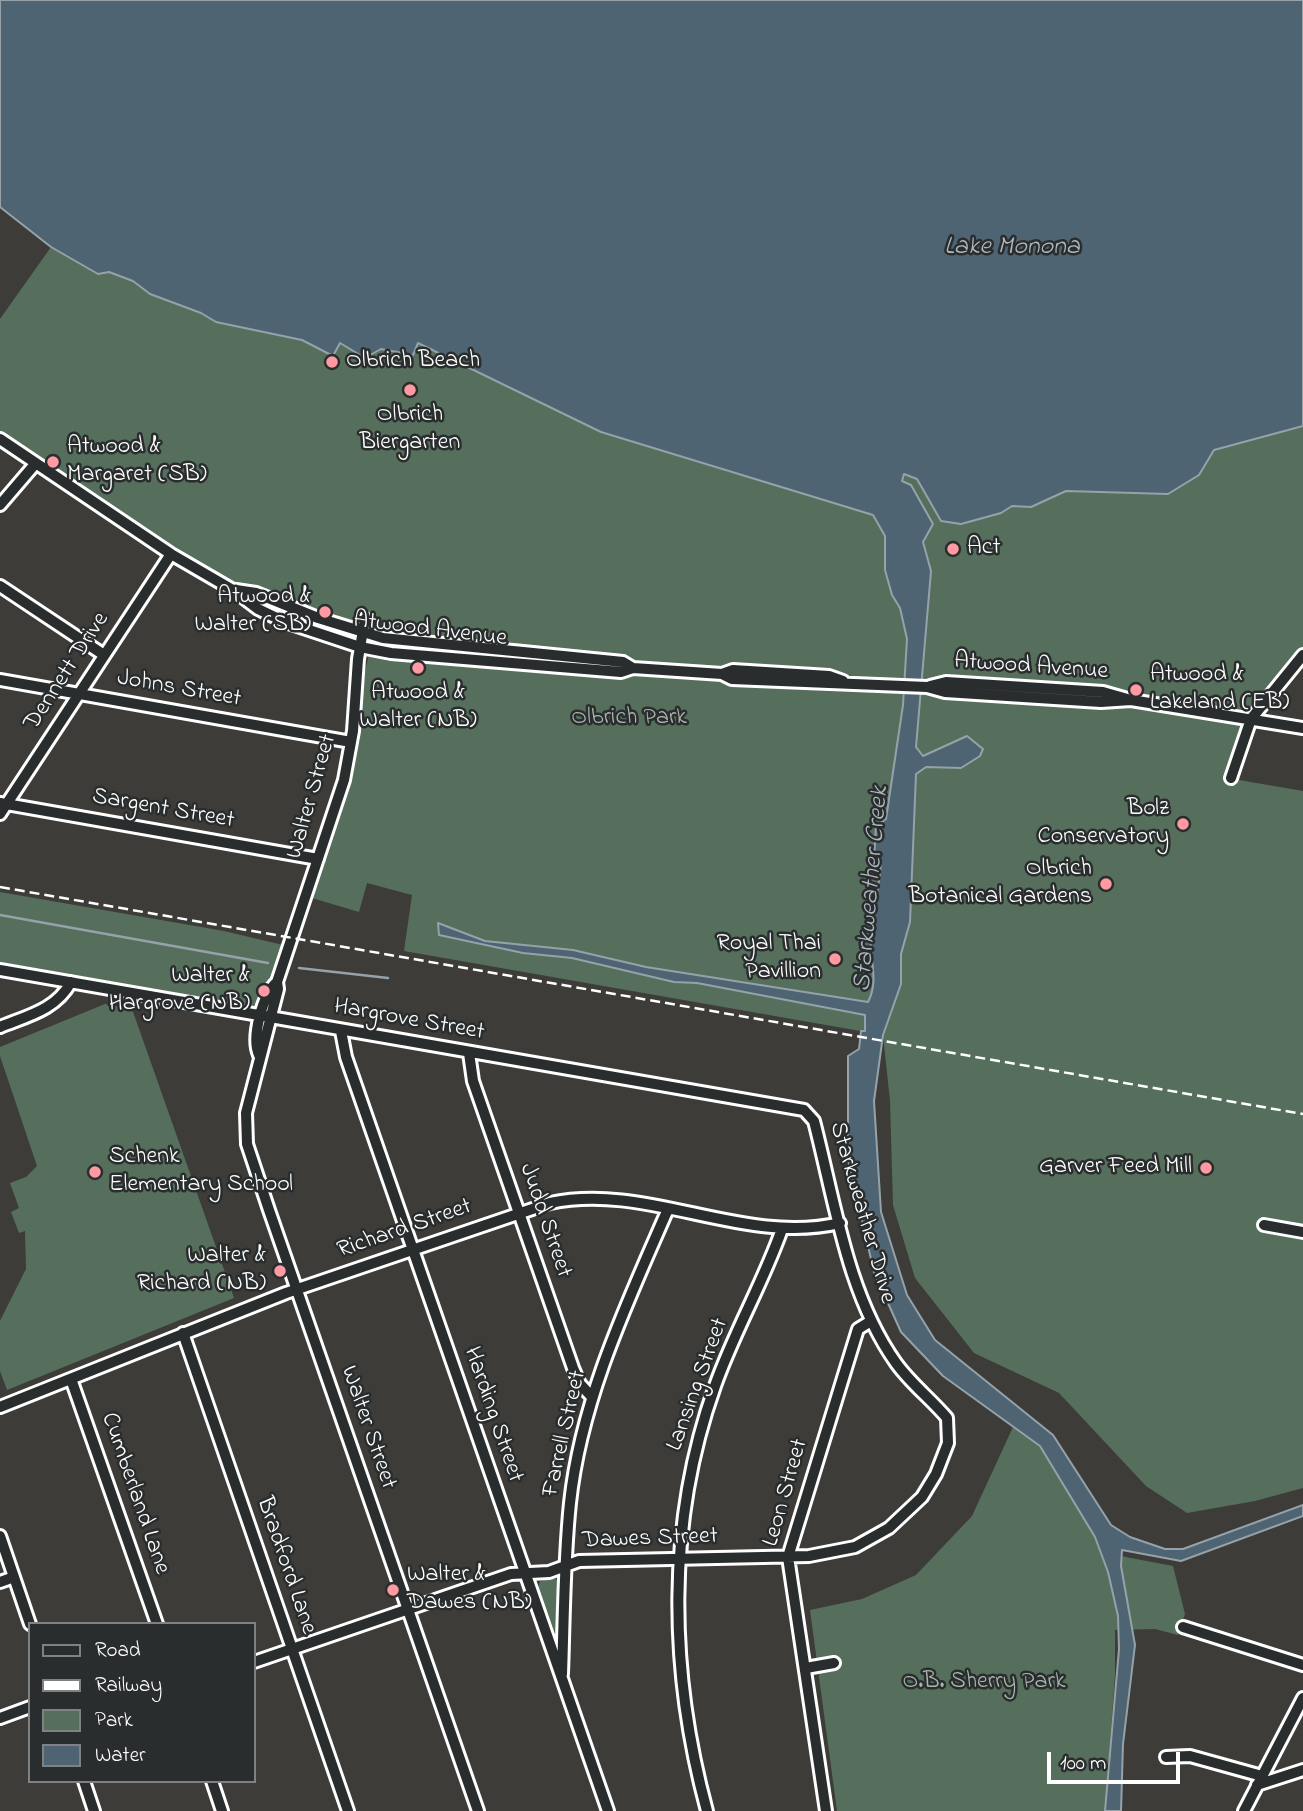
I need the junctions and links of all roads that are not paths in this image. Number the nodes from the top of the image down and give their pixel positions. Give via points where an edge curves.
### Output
1 (0, 439) edge
2 (36, 463) junction
3 (0, 505) edge
4 (171, 554) junction
5 (0, 586) edge
6 (233, 590) junction
7 (365, 619) dead end
8 (362, 634) junction
9 (360, 647) junction
10 (104, 655) junction
11 (1303, 655) edge
12 (633, 668) junction
13 (0, 680) edge
14 (78, 694) junction
15 (1251, 719) junction
16 (1303, 727) edge
17 (351, 741) junction
18 (1231, 778) dead end
19 (2, 807) edge
20 (318, 859) junction
21 (0, 970) edge
22 (71, 982) junction
23 (266, 1017) junction
24 (0, 1027) edge
25 (341, 1031) junction
26 (469, 1053) junction
27 (810, 1115) joint
28 (668, 1209) junction
29 (520, 1212) junction
30 (841, 1223) junction
31 (1264, 1224) dead end
32 (782, 1229) junction
33 (1303, 1232) edge
34 (413, 1249) junction
35 (296, 1289) junction
36 (871, 1321) junction
37 (183, 1333) junction
38 (71, 1379) junction
39 (592, 1397) junction
40 (0, 1408) edge
41 (948, 1422) joint
42 (0, 1536) edge
43 (788, 1557) junction
44 (678, 1559) junction
45 (567, 1566) junction
46 (525, 1574) junction
47 (14, 1577) junction
48 (0, 1582) edge
49 (408, 1609) junction
50 (29, 1622) edge
51 (156, 1622) edge
52 (1183, 1627) dead end
53 (291, 1651) junction
54 (256, 1661) edge
55 (834, 1663) dead end
56 (1303, 1665) edge
57 (806, 1668) junction
58 (561, 1681) junction
59 (1303, 1698) edge
60 (28, 1708) edge
61 (0, 1718) edge
62 (1166, 1757) dead end
63 (1303, 1770) edge
64 (1259, 1781) junction
65 (85, 1783) edge
66 (213, 1783) edge
67 (94, 1811) edge
68 (222, 1811) edge
69 (348, 1811) edge
70 (478, 1811) edge
71 (608, 1811) edge
72 (707, 1811) edge
73 (826, 1811) edge
74 (1244, 1811) edge

1 - 2 street, Atwood Avenue
2 - 3 street
2 - 4 street, Atwood Avenue
4 - 6 street, Atwood Avenue
4 - 10 street, Dennett Drive
5 - 10 street
6 - 8 street, Atwood Avenue via 256,593
6 - 9 street, Atwood Avenue via 258,610
7 - 8 street, Walter Street
8 - 9 street, Walter Street
8 - 12 street, Atwood Avenue via 623,663
9 - 12 street, Atwood Avenue via 452,659 621,671
9 - 17 street, Walter Street
10 - 14 street, Dennett Drive
11 - 15 street
12 - 15 street, Atwood Avenue via 1075,701 1131,700
13 - 14 street, Johns Street
14 - 17 street, Johns Street
14 - 19 street, Dennett Drive
15 - 16 street, Atwood Avenue
15 - 18 street
17 - 20 street, Walter Street via 345,780
19 - 20 street, Sargent Street
20 - 23 street, Walter Street via 277,982 271,987
21 - 22 street, Hargrove Street
22 - 23 street, Hargrove Street
22 - 24 street via 47,1008
23 - 25 street, Hargrove Street
23 - 35 street, Walter Street via 246,1113 247,1144
25 - 26 street, Hargrove Street
25 - 34 street, Harding Street
26 - 27 street, Hargrove Street via 804,1110
26 - 29 street, Judd Street via 473,1081
27 - 30 street, Starkweather Drive
28 - 29 street, Richard Street via 587,1198
28 - 32 street, Richard Street
28 - 39 street, Farrell Street
29 - 34 street, Richard Street
29 - 39 street, Judd Street via 573,1368
30 - 32 street, Richard Street
30 - 36 street, Starkweather Drive
31 - 33 street
32 - 44 street, Lansing Street via 706,1412 691,1467
34 - 35 street, Richard Street
34 - 46 street, Harding Street
35 - 37 street, Richard Street
35 - 49 street, Walter Street
36 - 41 street, Starkweather Drive via 897,1364
36 - 43 street, Leon Street via 858,1329
37 - 38 street, Richard Street
37 - 53 street, Bradford Lane
38 - 40 street, Richard Street
38 - 51 street, Cumberland Lane
39 - 45 street, Farrell Street via 570,1502
41 - 43 street, Dawes Street via 948,1443 936,1474 906,1514 855,1547
42 - 47 street
43 - 44 street, Dawes Street
43 - 57 street, Leon Street
44 - 45 street, Dawes Street via 579,1561
44 - 72 street, Lansing Street via 683,1681
45 - 46 street, Dawes Street
45 - 58 street, Farrell Street
46 - 49 street, Dawes Street via 511,1574
46 - 58 street, Harding Street
47 - 48 street
47 - 50 street
49 - 53 street, Dawes Street
49 - 70 street, Walter Street
52 - 56 street
53 - 54 street, Dawes Street
53 - 69 street, Bradford Lane
55 - 57 street
57 - 73 street, Leon Street
58 - 71 street, Harding Street
59 - 64 street
60 - 61 street
62 - 64 street via 1190,1756
63 - 64 street
64 - 74 street
65 - 67 street
66 - 68 street

